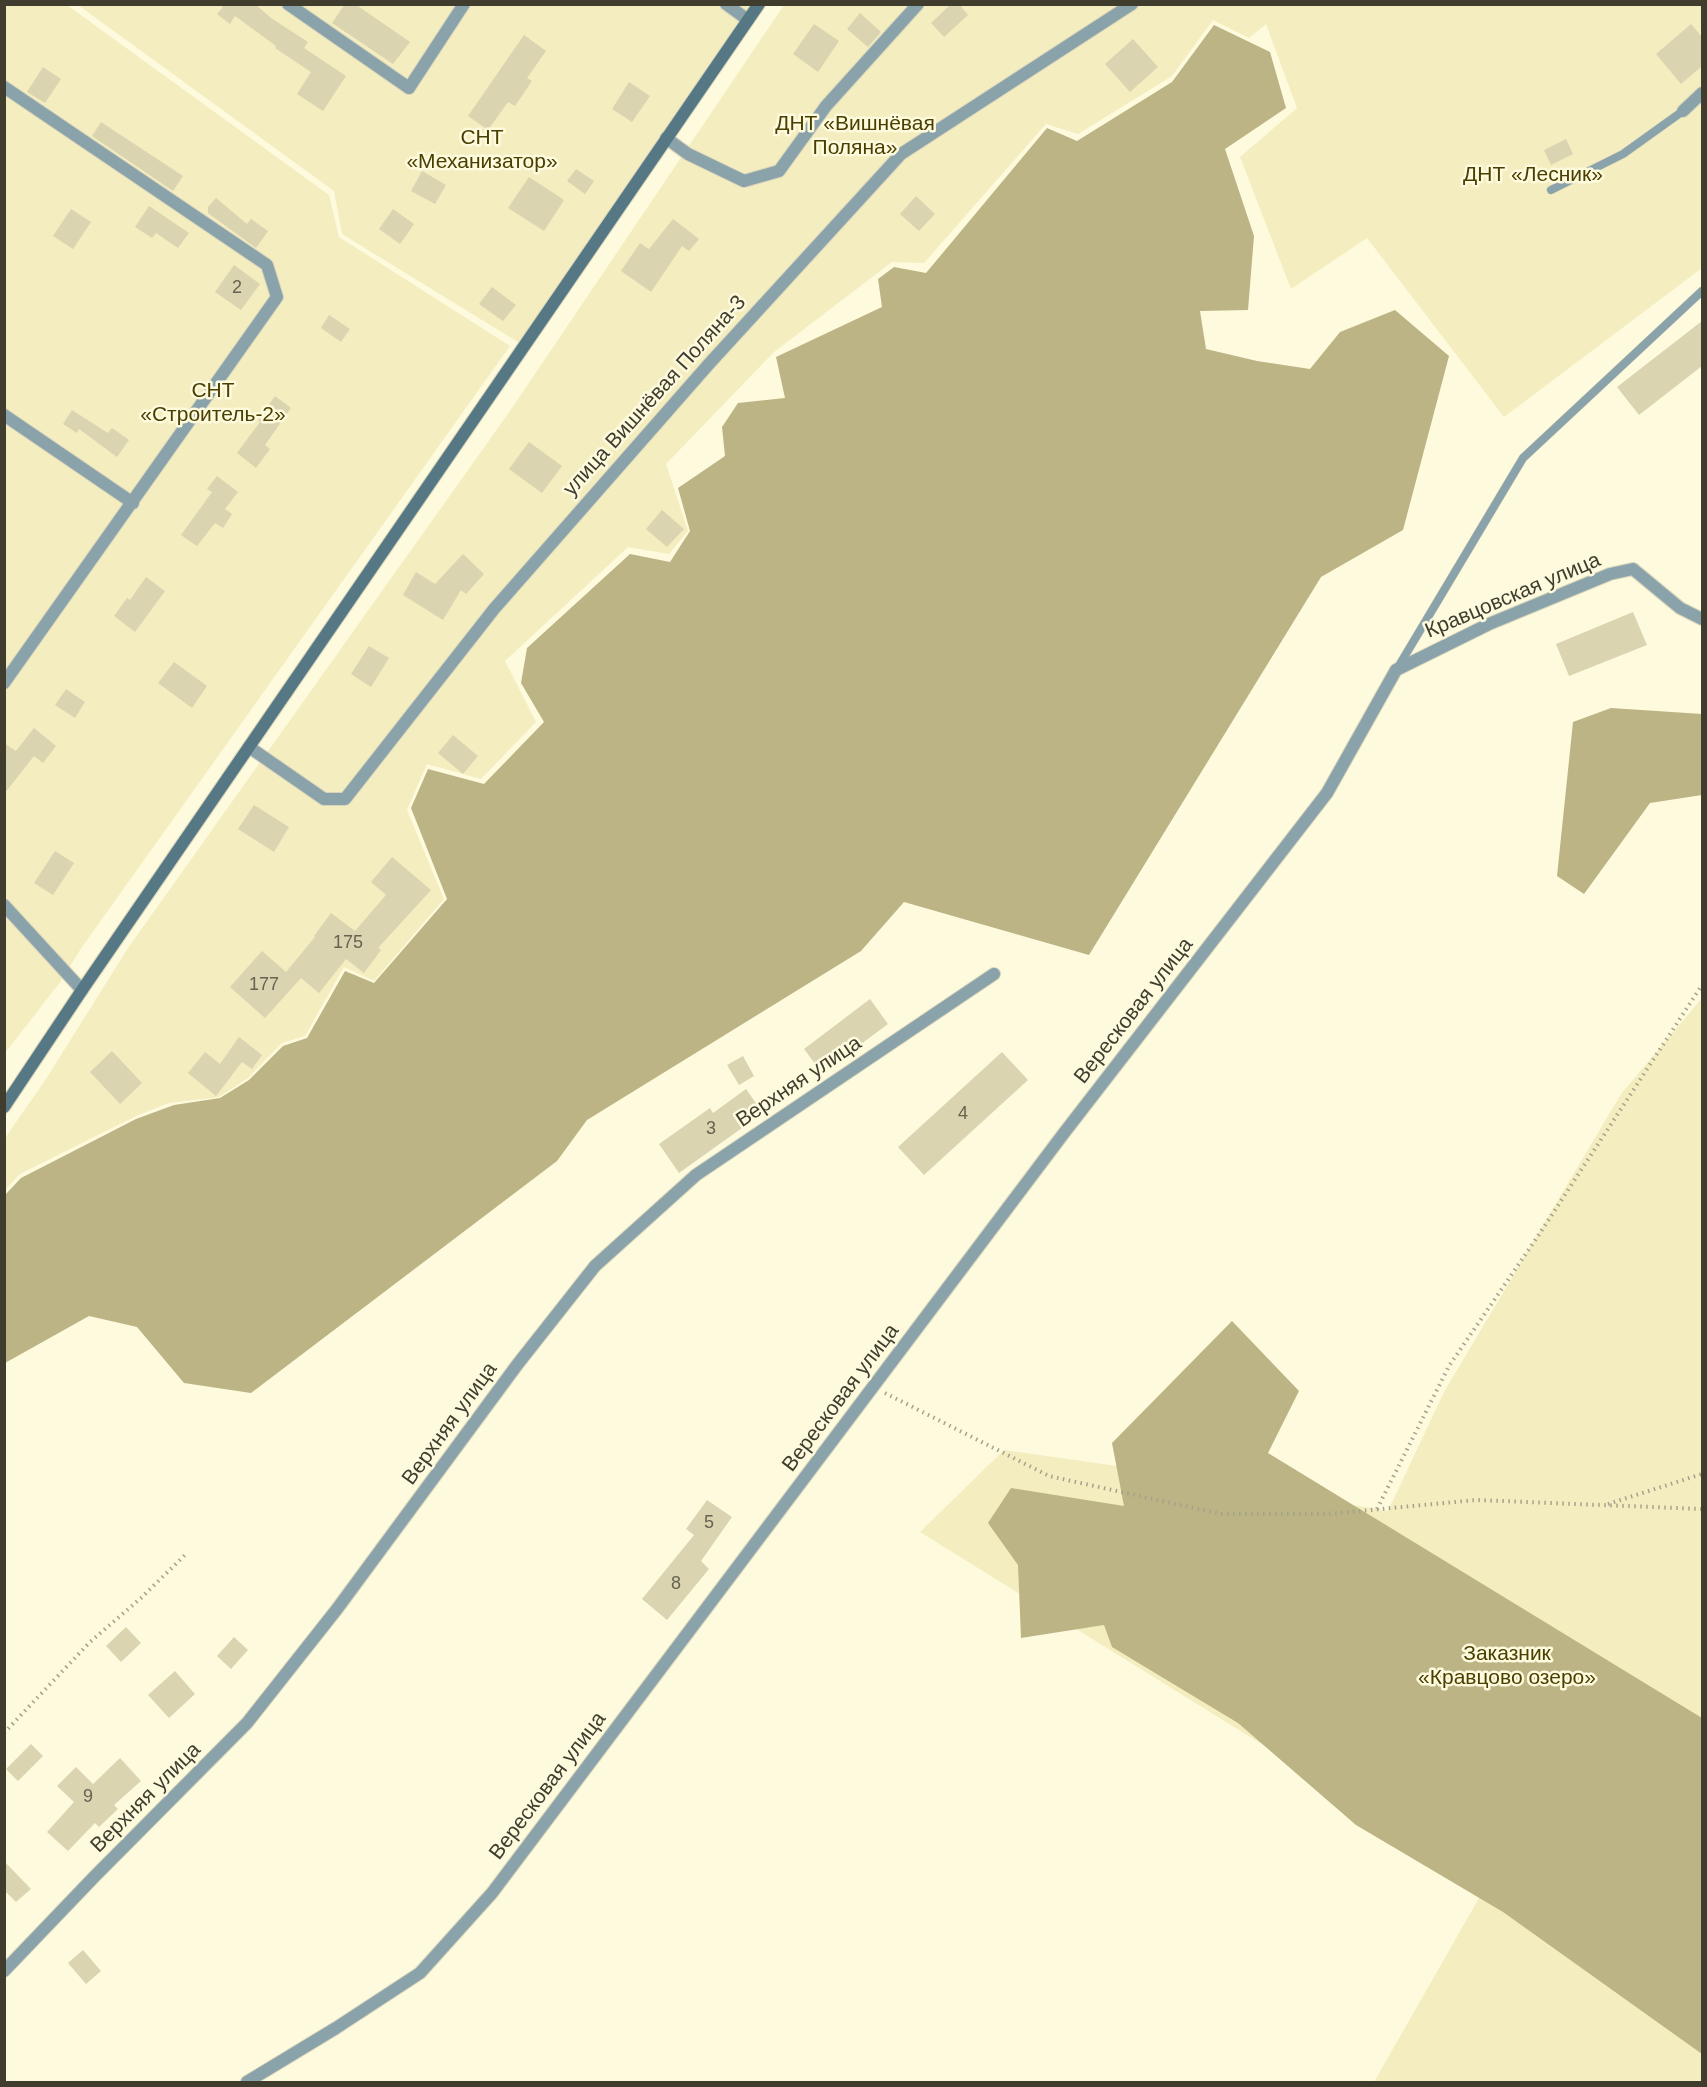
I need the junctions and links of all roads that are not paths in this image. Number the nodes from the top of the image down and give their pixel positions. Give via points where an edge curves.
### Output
1 (288, 4) edge
2 (464, 4) edge
3 (726, 4) edge
4 (759, 4) edge
5 (918, 4) edge
6 (1132, 4) edge
7 (748, 20) junction
8 (4, 87) edge
9 (1702, 93) edge
10 (1683, 111) joint
11 (666, 138) junction
12 (1551, 190) dead end
13 (1702, 291) edge
14 (4, 415) edge
15 (133, 503) junction
16 (1702, 620) edge
17 (1396, 670) junction
18 (6, 677) edge
19 (249, 747) junction
20 (4, 905) edge
21 (994, 974) dead end
22 (82, 990) junction
23 (4, 1107) edge
24 (4, 1971) edge
25 (247, 2082) edge

1 - 2 street via 409,88
3 - 7 street
4 - 7 main road
5 - 11 street via 826,106 779,171 744,181 688,154
6 - 19 street, улица Вишнёвая Поляна-3 via 901,154 708,365 494,609 345,800 324,798
7 - 11 main road
8 - 15 street via 267,265 277,297
9 - 10 street
10 - 12 lane via 1623,154
11 - 19 main road
13 - 17 lane via 1523,458
14 - 15 street
15 - 18 street
16 - 17 street, Кравцовская улица via 1680,608 1633,569 1610,574 1489,624
17 - 25 street, Вересковая улица via 1327,793 1064,1133 492,1893 420,1973
19 - 22 main road
20 - 22 street
21 - 24 street, Верхняя улица via 696,1175 596,1266 247,1723
22 - 23 main road

